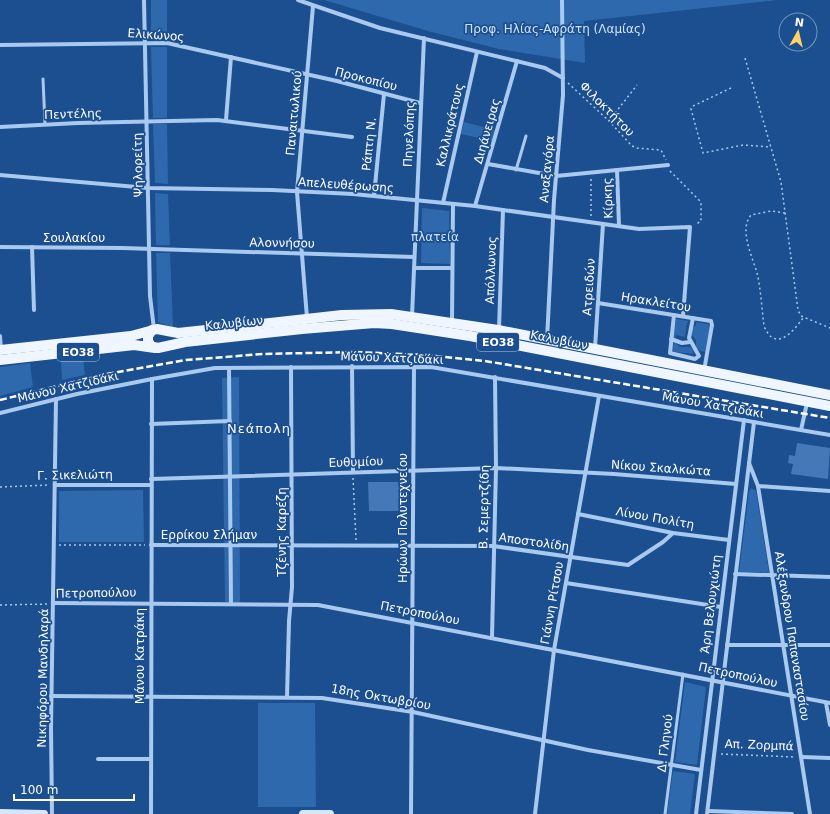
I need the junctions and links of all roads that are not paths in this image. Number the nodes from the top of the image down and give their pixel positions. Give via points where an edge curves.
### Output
1 (144, 0) edge
2 (298, 0) edge
3 (562, 0) edge
4 (313, 6) junction
5 (424, 38) junction
6 (145, 42) junction
7 (0, 45) edge
8 (477, 52) junction
9 (231, 57) junction
10 (517, 61) junction
11 (307, 75) junction
12 (563, 78) junction
13 (43, 79) dead end
14 (384, 94) junction
15 (420, 103) junction
16 (226, 120) junction
17 (147, 121) junction
18 (45, 124) junction
19 (0, 127) edge
20 (302, 129) junction
21 (526, 136) dead end
22 (352, 137) dead end
23 (488, 164) junction
24 (668, 165) road end
25 (516, 170) junction
26 (617, 170) junction
27 (0, 175) edge
28 (556, 176) junction
29 (148, 188) junction
30 (297, 192) junction
31 (374, 196) junction
32 (416, 200) junction
33 (443, 203) junction
34 (453, 204) junction
35 (475, 206) junction
36 (503, 210) junction
37 (553, 217) junction
38 (603, 224) junction
39 (619, 226) junction
40 (0, 247) edge
41 (32, 248) junction
42 (148, 249) junction
43 (301, 253) junction
44 (414, 257) junction
45 (414, 268) junction
46 (452, 268) junction
47 (598, 303) junction
48 (34, 310) dead end
49 (674, 315) junction
50 (412, 316) junction
51 (683, 316) junction
52 (307, 318) junction
53 (693, 318) junction
54 (452, 322) junction
55 (411, 327) junction
56 (157, 330) junction
57 (498, 330) junction
58 (0, 336) edge
59 (671, 339) junction
60 (547, 340) junction
61 (690, 342) junction
62 (159, 347) junction
63 (0, 350) edge
64 (595, 350) junction
65 (0, 360) edge
66 (352, 366) junction
67 (414, 366) junction
68 (291, 367) junction
69 (229, 368) junction
70 (704, 371) junction
71 (495, 377) junction
72 (152, 379) junction
73 (830, 395) edge
74 (599, 396) junction
75 (56, 399) junction
76 (807, 402) junction
77 (830, 406) edge
78 (0, 413) edge
79 (744, 420) junction
80 (230, 421) junction
81 (754, 422) junction
82 (151, 424) junction
83 (801, 430) junction
84 (830, 435) edge
85 (749, 463) junction
86 (496, 468) junction
87 (413, 470) junction
88 (353, 472) junction
89 (585, 473) junction
90 (291, 474) junction
91 (231, 476) junction
92 (151, 479) junction
93 (151, 484) junction
94 (736, 484) junction
95 (56, 485) junction
96 (758, 486) junction
97 (830, 491) edge
98 (578, 514) junction
99 (673, 533) junction
100 (729, 540) junction
101 (151, 545) junction
102 (231, 545) junction
103 (292, 545) junction
104 (412, 545) junction
105 (493, 546) junction
106 (570, 557) junction
107 (735, 574) junction
108 (773, 576) junction
109 (830, 577) edge
110 (566, 583) junction
111 (54, 603) junction
112 (150, 603) junction
113 (231, 604) junction
114 (291, 604) junction
115 (721, 607) junction
116 (413, 622) junction
117 (492, 637) junction
118 (727, 645) junction
119 (785, 645) junction
120 (830, 645) edge
121 (554, 650) junction
122 (683, 674) junction
123 (712, 680) junction
124 (723, 682) junction
125 (51, 696) junction
126 (150, 697) junction
127 (287, 697) junction
128 (792, 697) junction
129 (828, 703) edge
130 (413, 712) junction
131 (830, 725) edge
132 (544, 741) junction
133 (802, 757) junction
134 (150, 758) junction
135 (830, 758) edge
136 (98, 759) dead end
137 (671, 765) junction
138 (701, 770) junction
139 (0, 813) edge
140 (708, 813) edge
141 (44, 814) edge
142 (52, 814) edge
143 (151, 814) edge
144 (302, 814) edge
145 (330, 814) edge
146 (411, 814) edge
147 (535, 814) edge
148 (665, 814) edge
149 (696, 814) edge
150 (792, 814) edge
151 (810, 814) edge

1 - 6 street, Ψηλορείτη
2 - 4 street
3 - 12 street, Αναξαγόρα
4 - 5 street via 380,28
4 - 11 street, Παναιτωλικού
5 - 8 street
5 - 15 street, Πηνελόπης
6 - 7 street, Ελικώνος
6 - 9 street, Ελικώνος via 180,45
6 - 17 street, Ψηλορείτη
8 - 10 street
8 - 33 street, Καλλικράτους
9 - 11 street, Ελικώνος
9 - 16 street
10 - 12 street via 545,68
10 - 23 street, Διηάνειρας
11 - 14 street, Προκοπίου
11 - 20 street, Παναιτωλικού
12 - 28 street, Αναξαγόρα
13 - 18 lane
14 - 15 street, Προκοπίου
14 - 31 street, Ράπτη Ν.
15 - 32 street, Πηνελόπης
16 - 17 street, Πεντέλης
16 - 20 street, Πεντέλης
17 - 18 street, Πεντέλης
17 - 29 street, Ψηλορείτη
18 - 19 street, Πεντέλης
20 - 22 street, Πεντέλης
20 - 30 street, Παναιτωλικού
21 - 25 lane
23 - 25 street
23 - 35 street, Διηάνειρας
24 - 26 street
25 - 28 street
26 - 28 street
26 - 39 street, Κίρκης
27 - 29 street, Απελευθέρωσης
28 - 37 street, Αναξαγόρα
29 - 30 street, Απελευθέρωσης
29 - 42 street, Ψηλορείτη
30 - 31 street, Απελευθέρωσης
30 - 43 street, Παναιτωλικού
31 - 32 street, Απελευθέρωσης
32 - 33 street, Απελευθέρωσης
32 - 44 street, Πηνελόπης
33 - 34 street, Απελευθέρωσης
34 - 35 street, Απελευθέρωσης
34 - 46 street
35 - 36 street, Απελευθέρωσης
36 - 37 street, Απελευθέρωσης
36 - 57 street, Απόλλωνος
37 - 38 street, Απελευθέρωσης
37 - 60 street, Αναξαγόρα
38 - 39 street, Απελευθέρωσης
38 - 47 street, Ατρειδών
39 - 51 street, Απελευθέρωσης via 647,229 690,227
40 - 41 street, Σουλακίου
41 - 42 street, Σουλακίου
41 - 48 street
42 - 43 street, Αλοννήσου
42 - 56 street, Ψηλορείτη via 151,314
43 - 44 street, Αλοννήσου
43 - 52 street, Παναιτωλικού
44 - 45 street, Πηνελόπης
45 - 46 street
45 - 50 street, Πηνελόπης
46 - 54 street
47 - 49 street, Ηρακλείτου
47 - 64 street, Ατρειδών
49 - 51 street, Ηρακλείτου
49 - 59 street
50 - 52 main road, Καλυβίων / ΕΟ38 via 363,314
50 - 54 main road, Καλυβίων / ΕΟ38
50 - 55 street, Πηνελόπης
51 - 53 street, Ηρακλείτου
52 - 56 main road, Καλυβίων / ΕΟ38 via 181,333
53 - 61 street
53 - 70 street, Ηρακλείτου via 711,321 712,325
54 - 57 main road, Καλυβίων / ΕΟ38
55 - 62 main road, Καλυβίων / ΕΟ38 via 374,323 332,326
55 - 76 main road, Καλυβίων / ΕΟ38 via 470,336
56 - 62 main road via 168,338 166,344
56 - 62 main road via 149,334 148,340 150,345
56 - 63 main road, Καλυβίων / ΕΟ38 via 131,336
57 - 60 main road, Καλυβίων / ΕΟ38
58 - 63 street
59 - 61 street via 682,343
59 - 61 street via 670,353 699,358
60 - 64 main road, Καλυβίων / ΕΟ38
62 - 65 main road, Καλυβίων / ΕΟ38 via 134,345
64 - 70 main road, Καλυβίων / ΕΟ38
66 - 67 street, Μάνου Χατζιδάκι
66 - 68 street, Μάνου Χατζιδάκι
66 - 88 street
67 - 71 street, Μάνου Χατζιδάκι
67 - 87 street, Ηρώων Πολυτεχνείου
68 - 69 street, Μάνου Χατζιδάκι
68 - 90 street, Τζένης Καρέζη
69 - 72 street, Μάνου Χατζιδάκι via 200,370
69 - 80 street
70 - 73 main road, Καλυβίων / ΕΟ38
71 - 74 street, Μάνου Χατζιδάκι
71 - 86 street, Β. Σεμερτζίδη
72 - 75 street, Μάνου Χατζιδάκι
72 - 82 street, Μάνου Κατράκη
74 - 79 street, Μάνου Χατζιδάκι
74 - 89 street, Γιάννη Ρίτσου
75 - 78 street, Μάνου Χατζιδάκι
75 - 95 street, Νικηφόρου Μανδηλαρά
76 - 77 main road, Καλυβίων / ΕΟ38
76 - 83 street
79 - 81 street, Μάνου Χατζιδάκι
79 - 94 street, Άρη Βελουχιώτη
80 - 82 street
80 - 91 street
81 - 83 street, Μάνου Χατζιδάκι
81 - 85 street, Άρη Βελουχιώτη
82 - 92 street, Μάνου Κατράκη
83 - 84 street, Μάνου Χατζιδάκι
85 - 96 street, Αλέξανδρου Παπαναστασίου
85 - 107 street, Άρη Βελουχιώτη
86 - 87 street, Ευθυμίου
86 - 89 street, Ευθυμίου
86 - 105 street, Β. Σεμερτζίδη
87 - 88 street, Ευθυμίου
87 - 104 street, Ηρώων Πολυτεχνείου
88 - 90 street, Ευθυμίου
89 - 94 street, Νίκου Σκαλκώτα
89 - 98 street, Γιάννη Ρίτσου
90 - 91 street, Ευθυμίου
90 - 103 street, Τζένης Καρέζη
91 - 92 street, Ευθυμίου
91 - 102 street
92 - 93 street, Μάνου Κατράκη
93 - 95 street, Γ. Σικελιώτη
93 - 101 street, Μάνου Κατράκη
94 - 100 street, Άρη Βελουχιώτη
95 - 111 street, Νικηφόρου Μανδηλαρά
96 - 97 street
96 - 108 street, Αλέξανδρου Παπαναστασίου
98 - 99 street, Λίνου Πολίτη
98 - 106 street, Γιάννη Ρίτσου
99 - 100 street, Λίνου Πολίτη
99 - 106 street, Αποστολίδη via 628,565
100 - 115 street, Άρη Βελουχιώτη
101 - 102 street, Ερρίκου Σλήμαν
101 - 112 street, Μάνου Κατράκη
102 - 103 street, Ερρίκου Σλήμαν
102 - 113 street
103 - 104 street, Ερρίκου Σλήμαν
103 - 114 street, Τζένης Καρέζη
104 - 105 street, Αποστολίδη
104 - 116 street, Ηρώων Πολυτεχνείου
105 - 106 street, Αποστολίδη
105 - 117 street, Β. Σεμερτζίδη
106 - 110 street, Γιάννη Ρίτσου
107 - 108 street
107 - 118 street, Άρη Βελουχιώτη
108 - 109 street
108 - 119 street, Αλέξανδρου Παπαναστασίου
110 - 115 street
110 - 121 street, Γιάννη Ρίτσου
111 - 112 street, Πετροπούλου
111 - 125 street, Νικηφόρου Μανδηλαρά
112 - 113 street, Πετροπούλου
112 - 126 street, Μάνου Κατράκη
113 - 114 street, Πετροπούλου
114 - 116 street, Πετροπούλου via 323,606
114 - 127 street, Τζένης Καρέζη
115 - 123 street, Άρη Βελουχιώτη
116 - 117 street, Πετροπούλου
116 - 130 street, Ηρώων Πολυτεχνείου
117 - 121 street, Πετροπούλου
118 - 119 street
118 - 124 street, Άρη Βελουχιώτη
119 - 120 street
119 - 128 street, Αλέξανδρου Παπαναστασίου
121 - 122 street, Πετροπούλου
121 - 132 street, Γιάννη Ρίτσου
122 - 123 street, Πετροπούλου
122 - 137 lane, Δ. Γληνού
123 - 124 street, Πετροπούλου
123 - 138 street, Άρη Βελουχιώτη
124 - 128 street, Πετροπούλου
124 - 140 street, Άρη Βελουχιώτη
125 - 126 street, 18ης Οκτωβρίου
125 - 142 street, Νικηφόρου Μανδηλαρά
126 - 127 street, 18ης Οκτωβρίου
126 - 134 street, Μάνου Κατράκη
127 - 130 street, 18ης Οκτωβρίου via 322,698
128 - 129 street, Πετροπούλου
128 - 133 street, Αλέξανδρου Παπαναστασίου
129 - 131 street
130 - 132 street, 18ης Οκτωβρίου
130 - 146 street, Ηρώων Πολυτεχνείου
132 - 137 street, 18ης Οκτωβρίου
132 - 147 street, Γιάννη Ρίτσου
133 - 135 street, Απ. Ζορμπά
133 - 151 street, Αλέξανδρου Παπαναστασίου
134 - 136 street
134 - 143 street, Μάνου Κατράκη
137 - 138 street, 18ης Οκτωβρίου
137 - 148 lane, Δ. Γληνού
138 - 149 street, Άρη Βελουχιώτη
139 - 141 street
140 - 150 street
144 - 145 street

